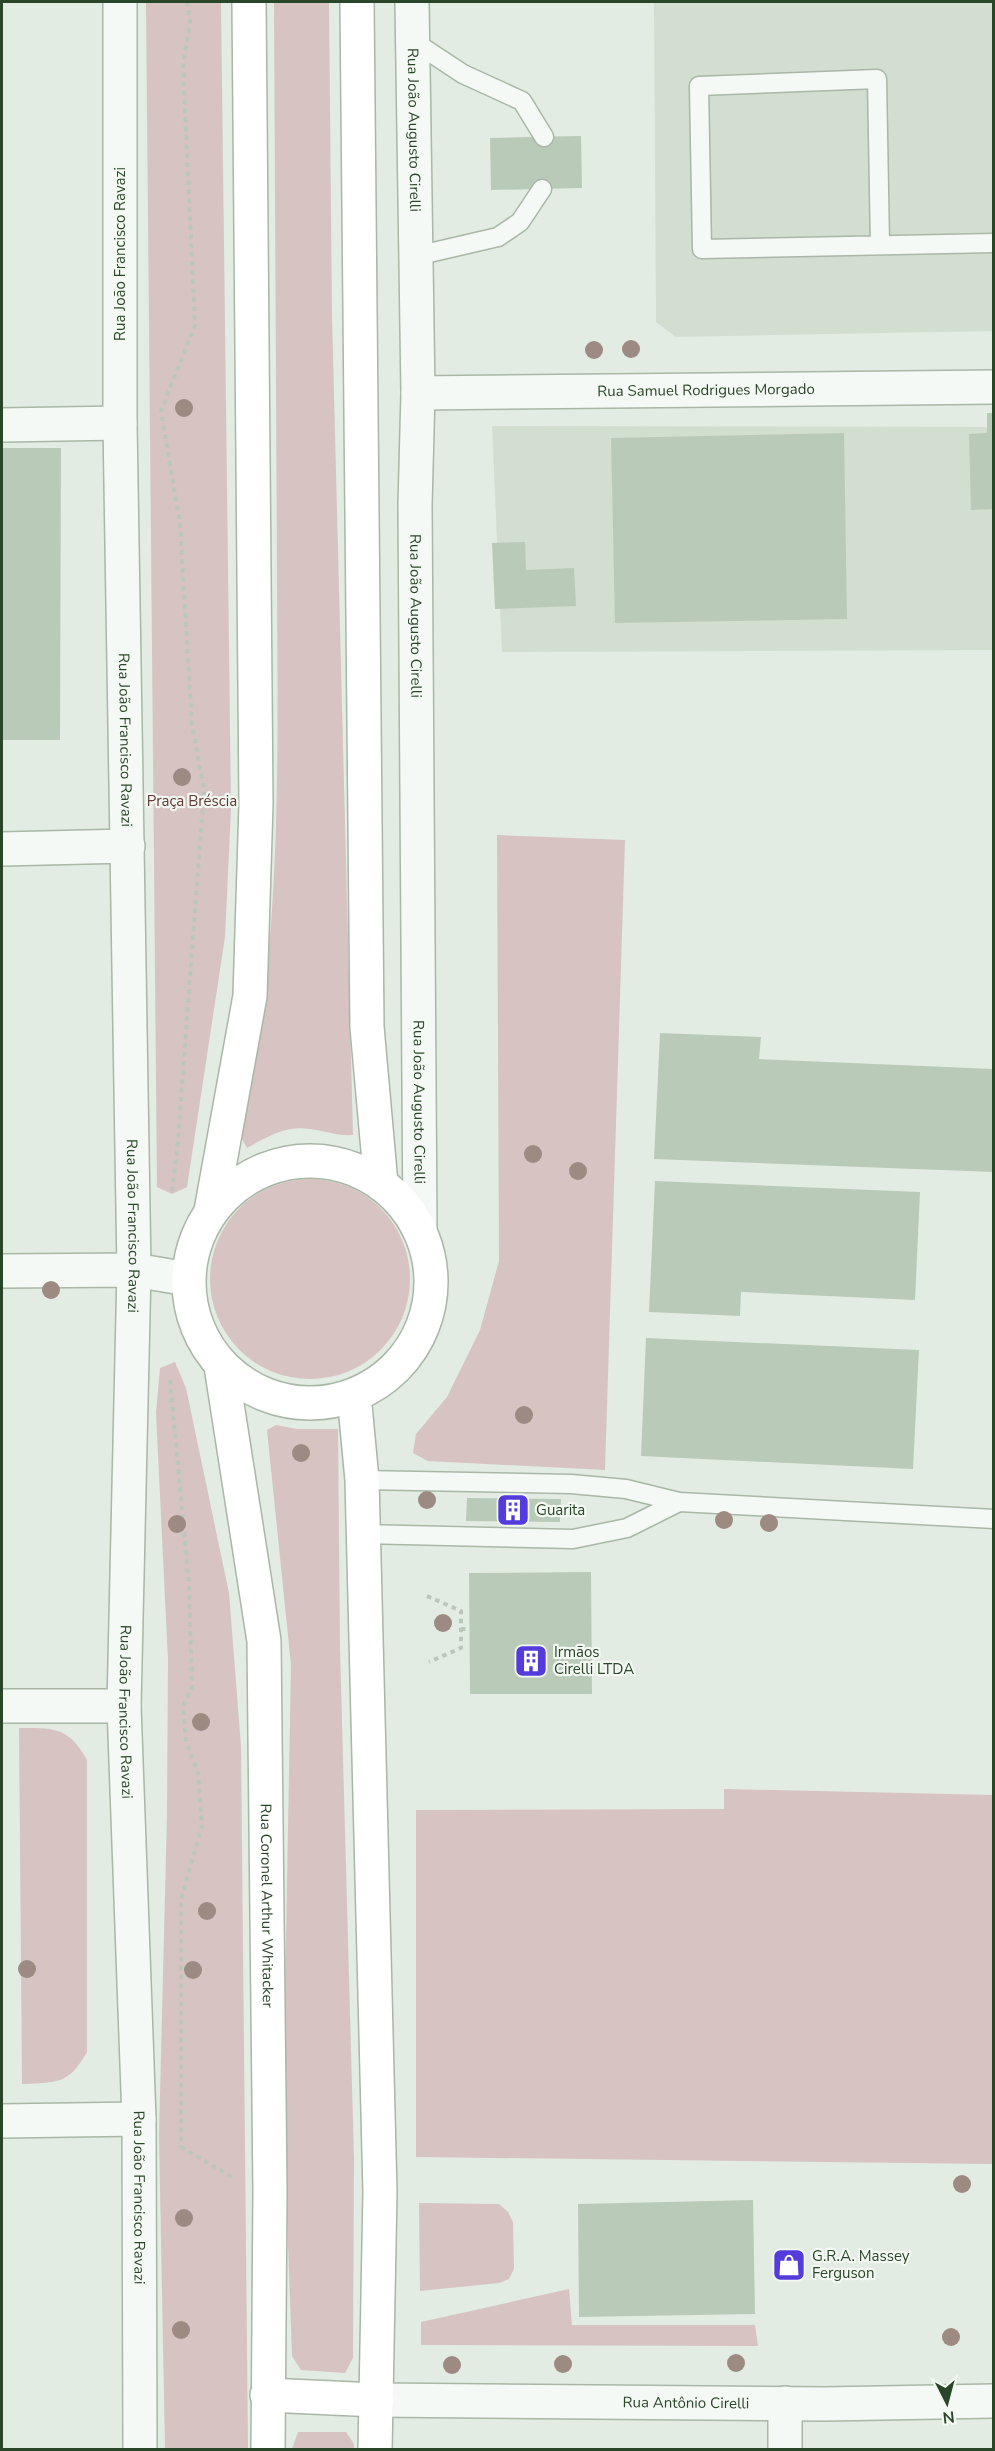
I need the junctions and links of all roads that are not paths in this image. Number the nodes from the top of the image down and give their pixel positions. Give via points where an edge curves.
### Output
1 (120, 2) edge
2 (249, 2) edge
3 (357, 2) edge
4 (412, 2) edge
5 (413, 41) junction
6 (544, 137) dead end
7 (542, 189) dead end
8 (993, 243) edge
9 (880, 245) junction
10 (416, 256) junction
11 (993, 387) edge
12 (418, 393) junction
13 (120, 423) junction
14 (2, 425) edge
15 (128, 846) junction
16 (2, 849) edge
17 (381, 1184) junction
18 (211, 1211) junction
19 (420, 1229) junction
20 (134, 1270) junction
21 (2, 1271) edge
22 (188, 1279) junction
23 (221, 1366) junction
24 (354, 1395) junction
25 (362, 1480) junction
26 (679, 1502) junction
27 (993, 1519) edge
28 (362, 1534) junction
29 (2, 1706) edge
30 (124, 1706) junction
31 (139, 2119) junction
32 (2, 2121) edge
33 (267, 2396) junction
34 (377, 2400) junction
35 (993, 2401) edge
36 (785, 2403) junction
37 (140, 2450) edge
38 (267, 2450) edge
39 (375, 2450) edge
40 (785, 2450) edge

1 - 13 street, Rua João Francisco Ravazi
2 - 18 main road via 256,804 250,996
3 - 17 main road via 366,1027
4 - 5 street, Rua João Augusto Cirelli
5 - 6 lane via 462,74 522,101
5 - 10 street, Rua João Augusto Cirelli
7 - 10 lane via 520,222 498,237
8 - 9 lane
9 - 9 lane via 702,249 699,86 878,79
10 - 12 street, Rua João Augusto Cirelli
11 - 12 street, Rua Samuel Rodrigues Morgado
12 - 19 street, Rua João Augusto Cirelli via 415,505
13 - 14 street
13 - 15 street, Rua João Francisco Ravazi
15 - 16 street
15 - 20 street, Rua João Francisco Ravazi
17 - 18 main road via 347,1166 309,1161 272,1167 237,1184
17 - 19 main road via 404,1204
18 - 22 main road via 194,1243
19 - 24 main road via 431,1268 429,1308 414,1345 388,1375
20 - 21 street
20 - 22 street
20 - 30 street, Rua João Francisco Ravazi
22 - 23 main road via 191,1310 203,1340
23 - 24 main road via 249,1388 283,1401 319,1403
23 - 33 main road, Rua Coronel Arthur Whitacker via 264,1641 270,2191
24 - 25 main road
25 - 26 lane via 571,1484 626,1489
25 - 28 main road
26 - 27 lane
26 - 28 lane via 627,1528 573,1539
28 - 34 main road via 380,2192
29 - 30 street
30 - 31 street, Rua João Francisco Ravazi
31 - 32 street
31 - 37 street, Rua João Francisco Ravazi
33 - 34 main road
33 - 38 main road, Rua Coronel Arthur Whitacker
34 - 36 street, Rua Antônio Cirelli
34 - 39 main road
35 - 36 street, Rua Antônio Cirelli
36 - 40 street

